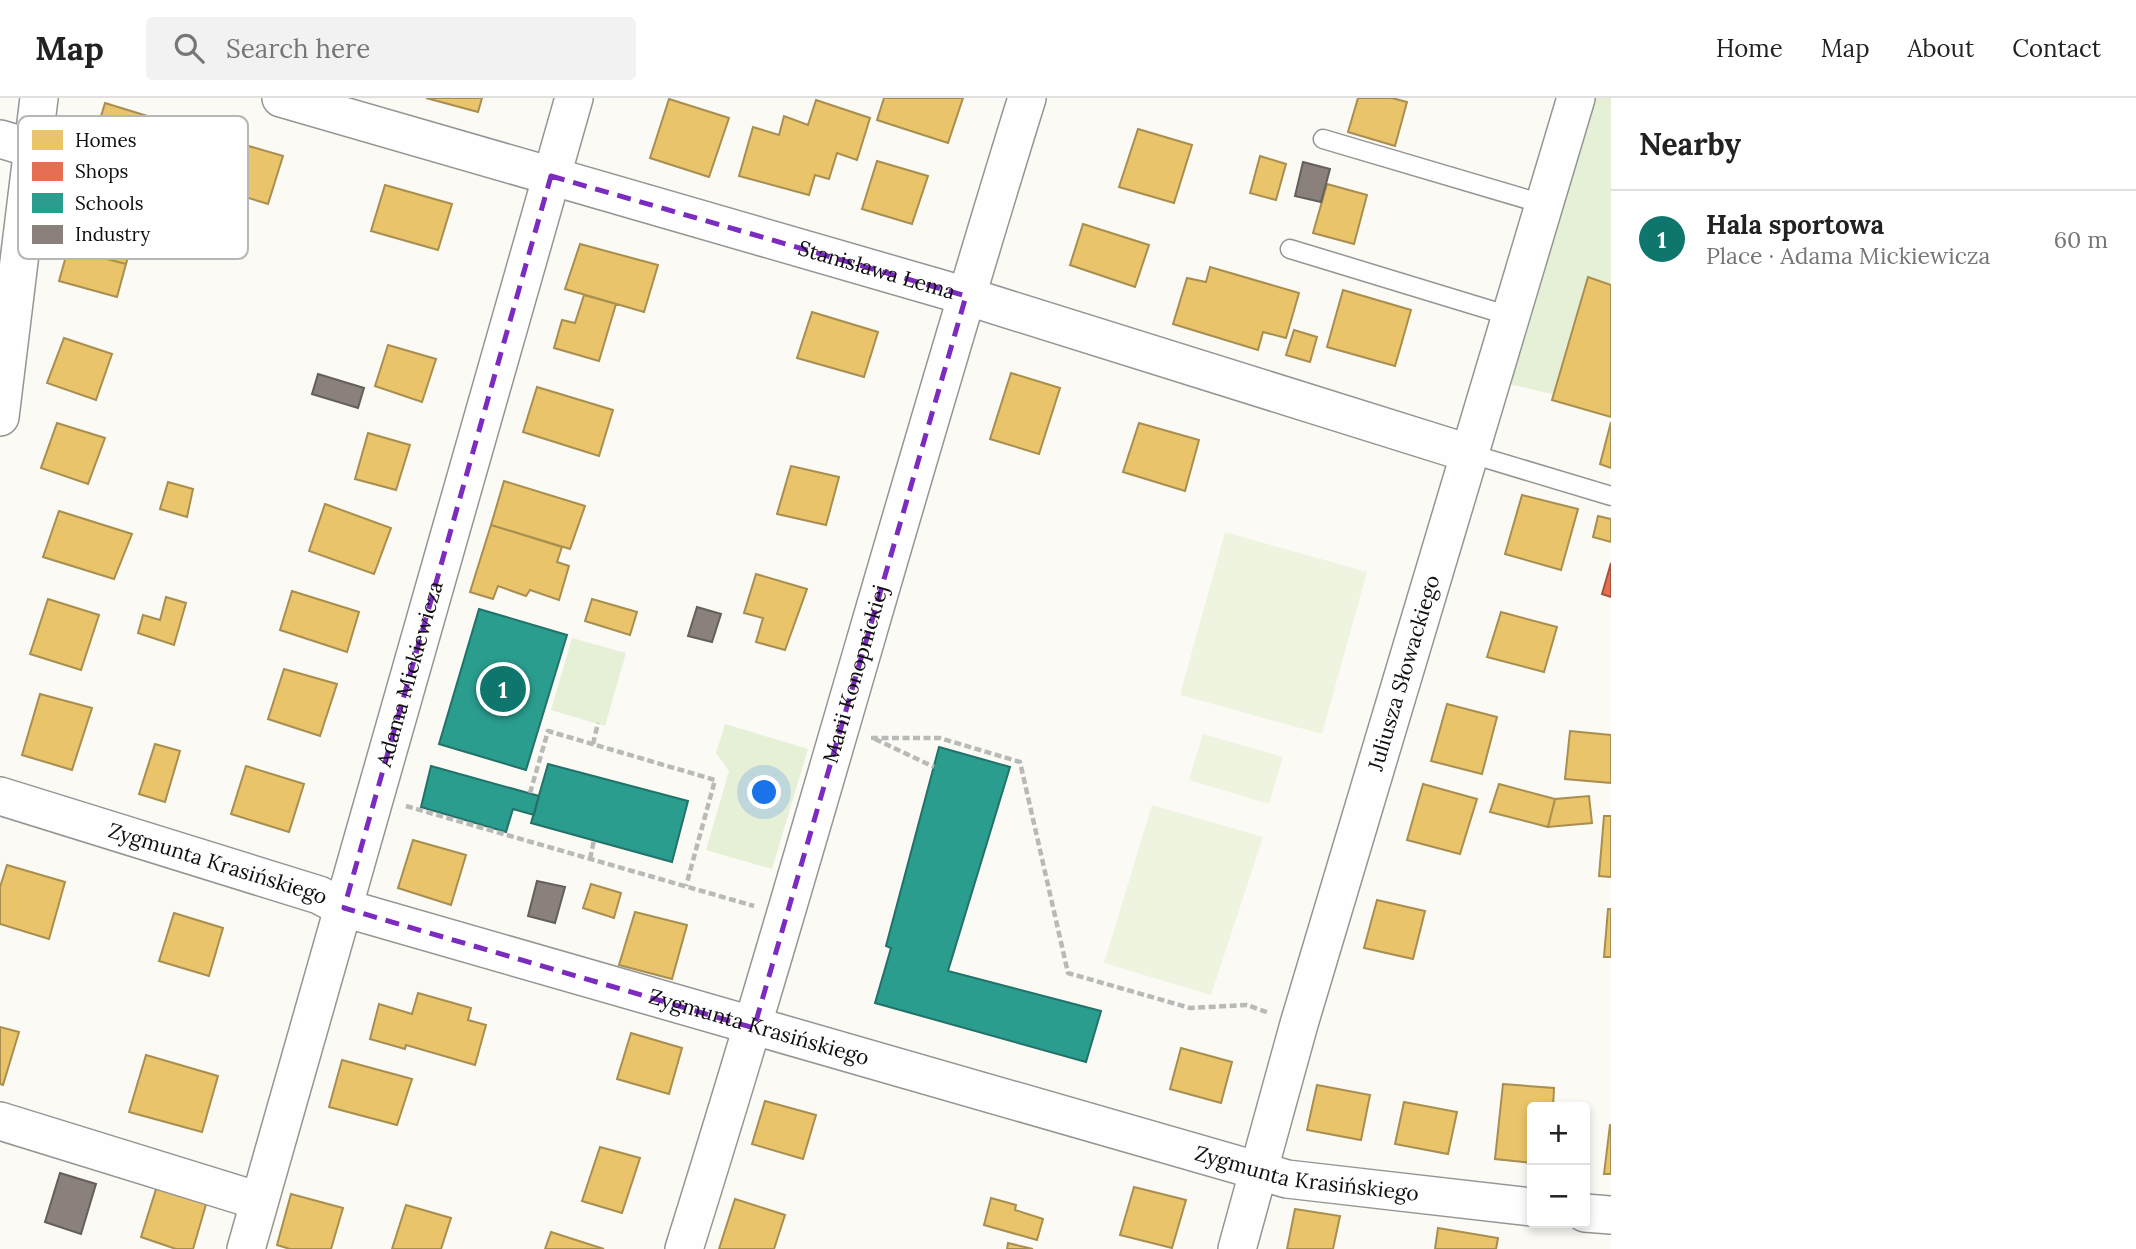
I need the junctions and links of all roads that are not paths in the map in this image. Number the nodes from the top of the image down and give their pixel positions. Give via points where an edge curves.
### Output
1 (39, 98) edge
2 (281, 98) edge
3 (574, 98) edge
4 (1027, 98) edge
5 (1575, 98) edge
6 (30, 116) edge
7 (1323, 139) dead end
8 (17, 144) edge
9 (551, 176) junction
10 (1544, 204) junction
11 (1290, 249) dead end
12 (965, 296) junction
13 (1510, 316) junction
14 (0, 417) edge
15 (1468, 453) junction
16 (1611, 496) edge
17 (0, 796) edge
18 (344, 908) junction
19 (754, 1028) junction
20 (0, 1121) edge
21 (1260, 1172) junction
22 (259, 1201) junction
23 (1527, 1206) edge
24 (1590, 1214) edge
25 (1611, 1216) edge
26 (246, 1249) edge
27 (684, 1249) edge
28 (1237, 1249) edge

1 - 6 street
2 - 9 street, Stanisława Lema
3 - 9 street, Adama Mickiewicza
4 - 12 street, Marii Konopnickiej
5 - 10 street, Juliusza Słowackiego
7 - 10 lane
8 - 14 street
9 - 12 street, Stanisława Lema
9 - 18 street, Adama Mickiewicza
10 - 13 street, Juliusza Słowackiego
11 - 13 lane
12 - 15 street, Stanisława Lema
12 - 19 street, Marii Konopnickiej via 857,733 787,915
13 - 15 street, Juliusza Słowackiego
15 - 16 lane
15 - 21 street, Juliusza Słowackiego via 1268,1129
17 - 18 street, Zygmunta Krasińskiego via 319,895
18 - 19 street, Zygmunta Krasińskiego
18 - 22 street, Adama Mickiewicza
19 - 21 street, Zygmunta Krasińskiego
19 - 27 street, Marii Konopnickiej
20 - 22 street
21 - 23 street, Zygmunta Krasińskiego
21 - 28 street, Juliusza Słowackiego
22 - 26 street, Adama Mickiewicza
24 - 25 street

